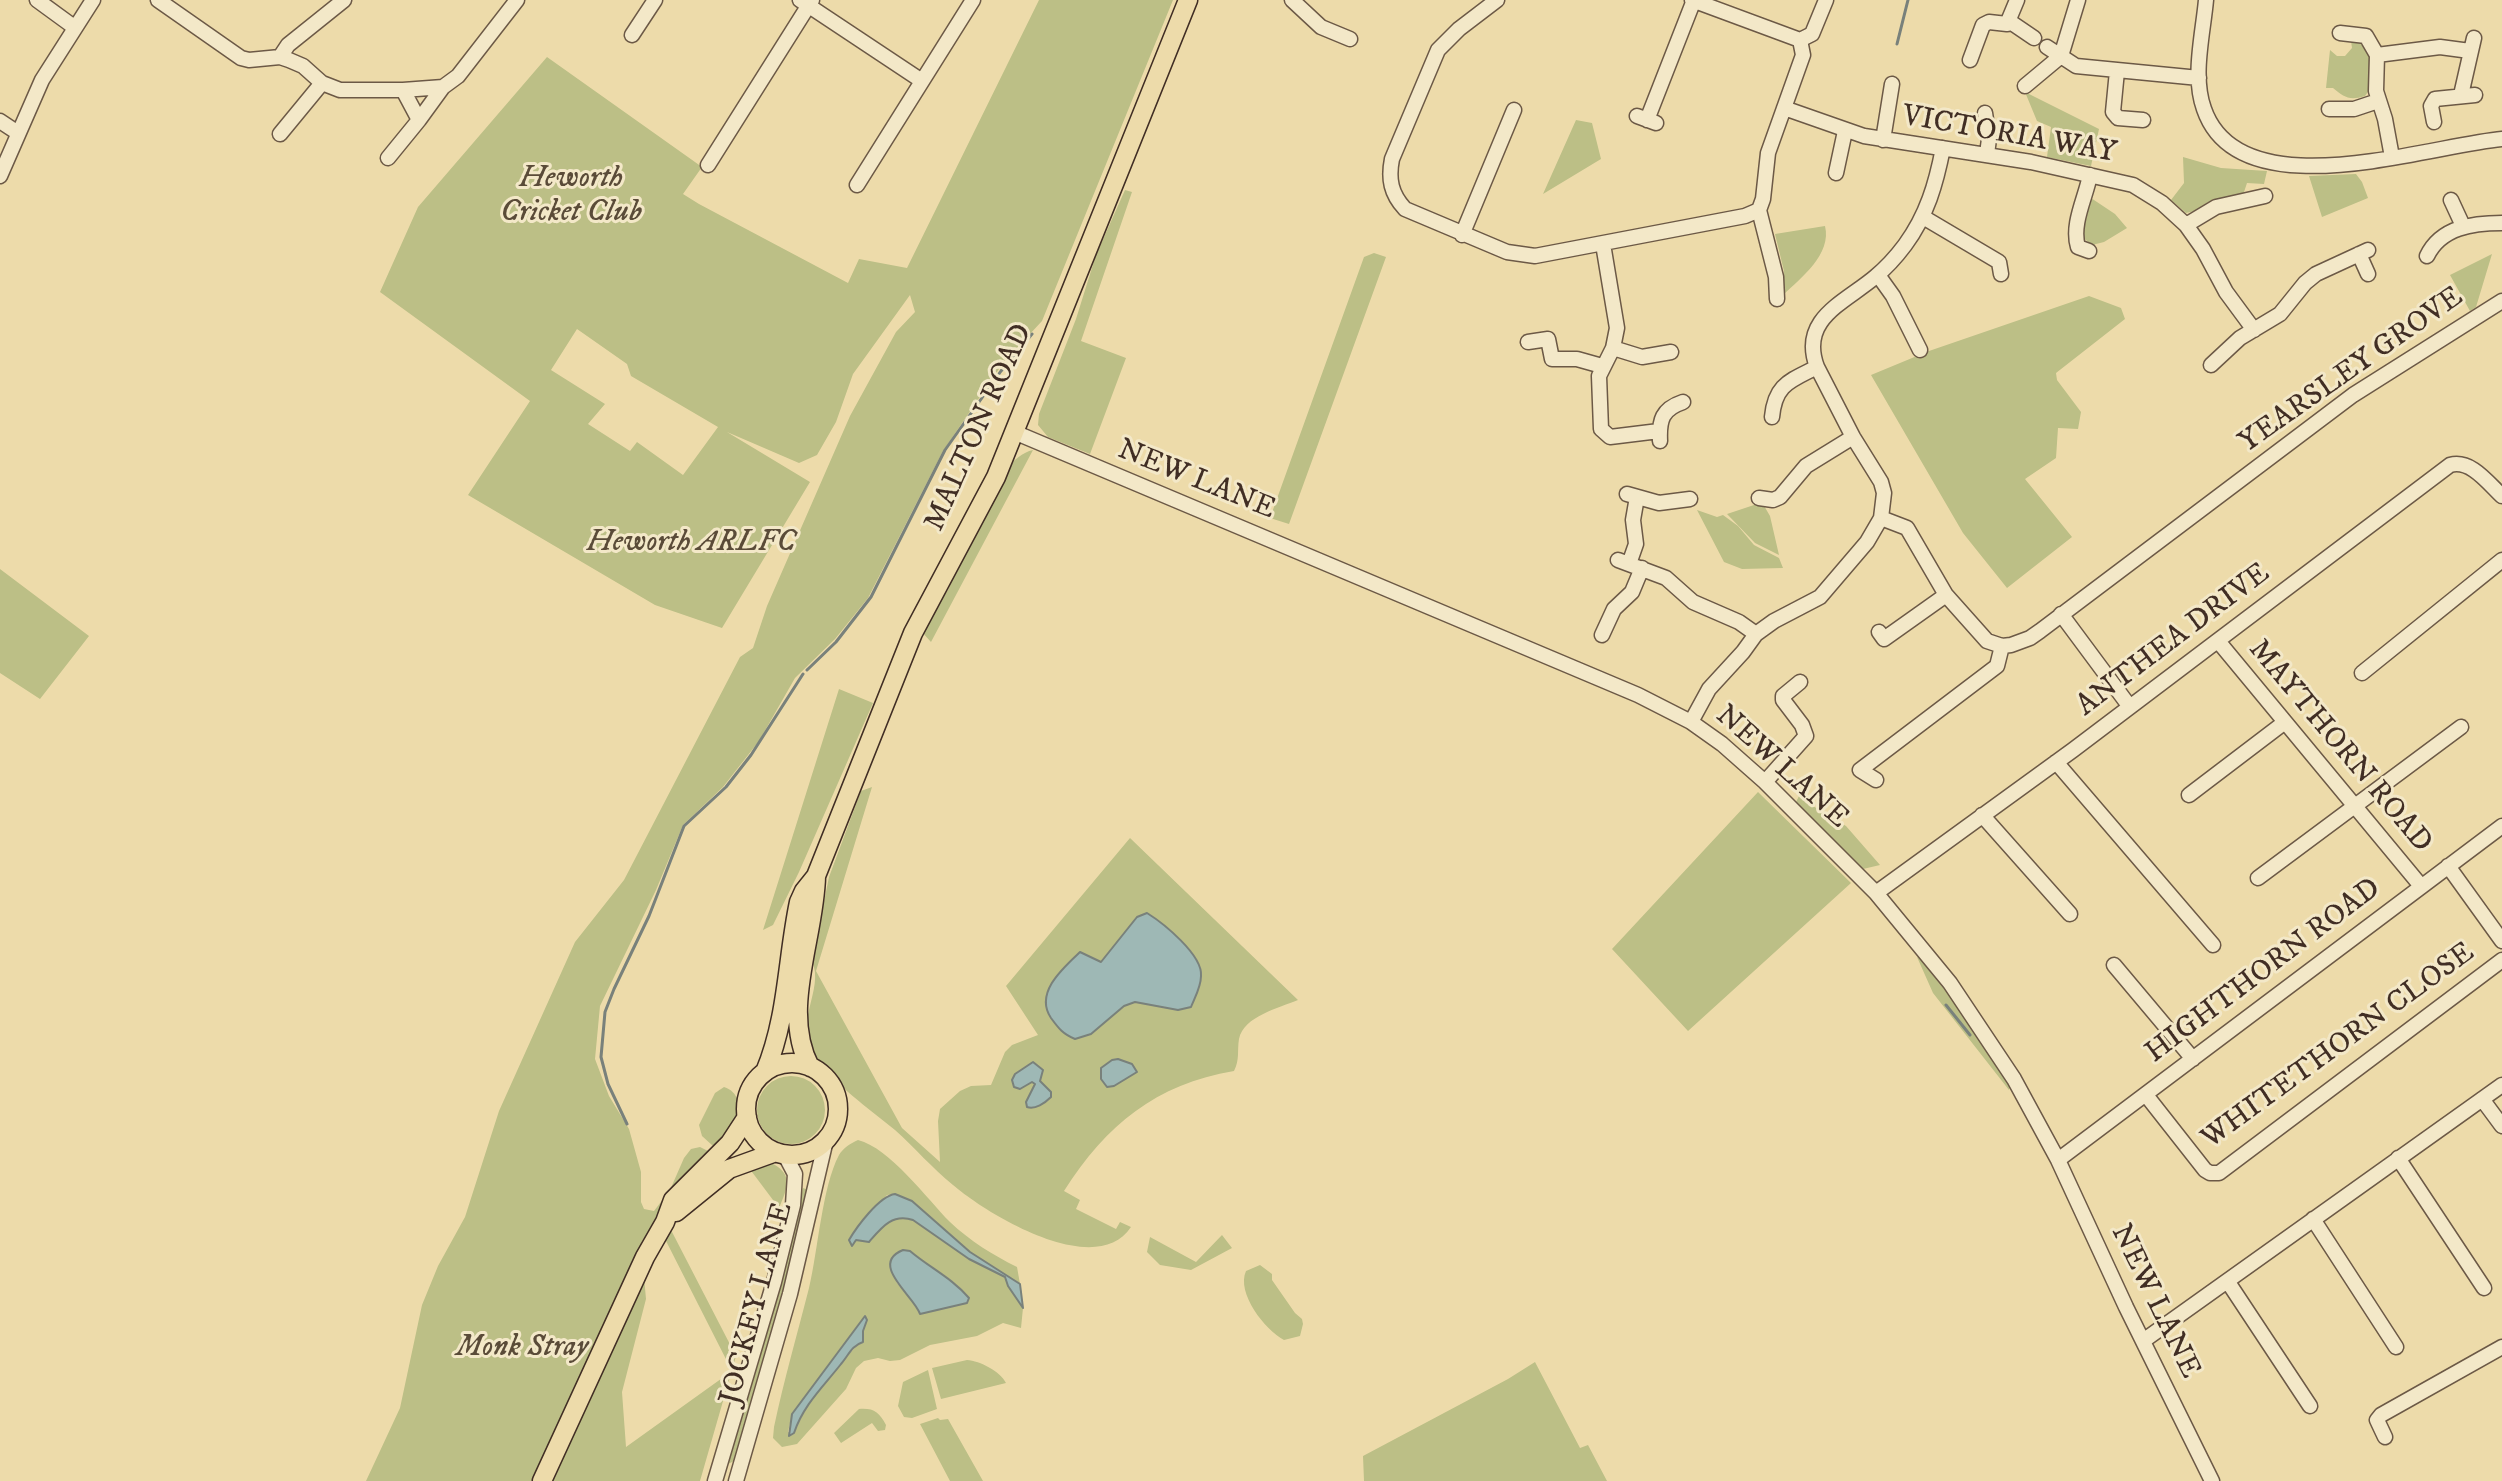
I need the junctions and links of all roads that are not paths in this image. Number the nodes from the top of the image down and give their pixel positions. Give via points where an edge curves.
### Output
1 (37, 0) edge
2 (93, 0) edge
3 (158, 0) edge
4 (344, 0) edge
5 (517, 0) edge
6 (655, 0) edge
7 (973, 0) edge
8 (1188, 0) edge
9 (1292, 0) edge
10 (1497, 0) edge
11 (1693, 0) edge
12 (1826, 0) edge
13 (2017, 0) edge
14 (2078, 0) edge
15 (2206, 0) edge
16 (807, 2) edge
17 (2009, 21) junction
18 (74, 27) junction
19 (2340, 33) dead end
20 (632, 35) dead end
21 (2034, 38) dead end
22 (1350, 39) dead end
23 (1800, 40) junction
24 (2047, 47) dead end
25 (2377, 55) junction
26 (2061, 56) junction
27 (280, 57) junction
28 (1970, 60) dead end
29 (2117, 71) junction
30 (2199, 78) junction
31 (922, 81) junction
32 (322, 83) junction
33 (1892, 84) dead end
34 (2025, 86) dead end
35 (443, 87) junction
36 (403, 90) junction
37 (2378, 101) junction
38 (1784, 108) junction
39 (2329, 109) dead end
40 (1514, 110) dead end
41 (1985, 113) dead end
42 (419, 120) junction
43 (1647, 120) dead end
44 (2143, 120) dead end
45 (0, 121) edge
46 (2434, 122) dead end
47 (1845, 131) junction
48 (18, 133) junction
49 (280, 134) dead end
50 (2502, 139) edge
51 (1883, 140) junction
52 (1943, 148) junction
53 (1987, 154) junction
54 (2392, 157) junction
55 (388, 158) dead end
56 (708, 165) dead end
57 (1836, 173) dead end
58 (2090, 175) junction
59 (0, 176) edge
60 (857, 185) dead end
61 (2265, 196) dead end
62 (2451, 200) dead end
63 (1759, 210) junction
64 (1923, 217) junction
65 (2502, 223) edge
66 (2186, 225) junction
67 (2463, 226) junction
68 (1462, 235) junction
69 (1603, 244) junction
70 (2089, 251) dead end
71 (2427, 256) dead end
72 (2001, 274) dead end
73 (2368, 274) dead end
74 (1878, 275) junction
75 (1777, 299) dead end
76 (2502, 301) edge
77 (2254, 330) junction
78 (1528, 342) dead end
79 (1613, 348) junction
80 (1920, 350) dead end
81 (1671, 352) dead end
82 (2211, 365) dead end
83 (1602, 366) junction
84 (1817, 367) junction
85 (1683, 402) dead end
86 (1772, 417) dead end
87 (1014, 432) junction
88 (1853, 437) junction
89 (2502, 496) edge
90 (1690, 499) dead end
91 (1768, 504) dead end
92 (1881, 518) junction
93 (2502, 560) edge
94 (1630, 564) junction
95 (1946, 595) junction
96 (2061, 614) junction
97 (1756, 634) junction
98 (1602, 635) dead end
99 (1880, 638) dead end
100 (2218, 641) junction
101 (2002, 646) junction
102 (2362, 673) dead end
103 (1800, 682) dead end
104 (2130, 707) junction
105 (1691, 722) junction
106 (2285, 722) junction
107 (2462, 728) dead end
108 (2056, 762) junction
109 (1876, 780) dead end
110 (1765, 782) junction
111 (2189, 795) dead end
112 (2354, 806) junction
113 (1982, 815) junction
114 (2502, 826) edge
115 (2448, 866) junction
116 (816, 876) junction
117 (2258, 878) dead end
118 (2421, 886) junction
119 (1876, 893) junction
120 (2070, 914) dead end
121 (2502, 941) edge
122 (2213, 945) dead end
123 (2502, 960) edge
124 (2115, 965) dead end
125 (2193, 1059) junction
126 (810, 1067) junction
127 (765, 1072) junction
128 (2502, 1085) edge
129 (2146, 1095) junction
130 (2482, 1099) junction
131 (747, 1117) junction
132 (2502, 1126) edge
133 (826, 1140) junction
134 (780, 1153) junction
135 (2398, 1158) junction
136 (2058, 1160) junction
137 (2313, 1219) junction
138 (665, 1222) junction
139 (2228, 1282) junction
140 (2484, 1288) dead end
141 (2143, 1341) junction
142 (2396, 1347) dead end
143 (2502, 1347) edge
144 (2309, 1406) dead end
145 (2385, 1437) dead end
146 (738, 1474) edge
147 (542, 1481) edge
148 (715, 1481) edge
149 (725, 1481) edge
150 (2212, 1481) edge

1 - 18 street
2 - 18 street
3 - 27 street via 241,58
4 - 27 street
5 - 35 street via 458,76
6 - 20 street
7 - 31 street
8 - 87 main road, MALTON ROAD
9 - 22 street via 1321,27
10 - 68 street via 1438,50 1392,159 1395,196 1413,215
11 - 23 street
11 - 43 street
12 - 23 street via 1812,34
13 - 17 street
14 - 26 street
15 - 30 street
16 - 31 street
16 - 56 street
17 - 21 street
17 - 28 street via 2003,26 1983,25
18 - 48 street
19 - 25 street via 2366,36
23 - 38 street via 1803,55
24 - 26 street
25 - 37 street
25 - 46 street via 2472,44 2468,95 2432,102
26 - 29 street via 2076,66
26 - 34 street
27 - 32 street via 299,63
29 - 30 street
29 - 44 street via 2113,112 2118,118
30 - 54 street via 2204,109 2218,135 2258,160 2317,165
31 - 60 street
32 - 36 street via 340,90
32 - 49 street
33 - 51 street
35 - 36 street
35 - 42 street
36 - 42 street
37 - 39 street via 2354,109
37 - 54 street
38 - 47 street, VICTORIA WAY
38 - 63 street via 1768,153
40 - 68 street
41 - 53 street
42 - 55 street
45 - 48 street
47 - 51 street, VICTORIA WAY
47 - 57 street
48 - 59 street
50 - 54 street
51 - 52 street, VICTORIA WAY
52 - 53 street, VICTORIA WAY
52 - 64 street
53 - 58 street, VICTORIA WAY
58 - 66 street, VICTORIA WAY via 2147,192
58 - 70 street via 2076,226 2078,247
61 - 66 street via 2216,207
62 - 67 street
63 - 69 street
63 - 75 street
64 - 72 street via 1999,262
64 - 74 street
65 - 67 street
66 - 77 street, VICTORIA WAY
67 - 71 street via 2441,239
68 - 69 street via 1524,256
69 - 79 street via 1616,317
73 - 77 street via 2363,252 2330,265 2305,283 2280,314
74 - 80 street
74 - 84 street via 1816,328 1812,347
76 - 96 street, YEARSLEY GROVE via 2353,395
77 - 82 street
78 - 83 street via 1548,339 1554,366 1577,359
79 - 81 street via 1642,357
79 - 83 street
83 - 85 street via 1597,387 1605,434 1659,436 1666,410
84 - 86 street via 1778,391
84 - 88 street
87 - 105 street, NEW LANE
87 - 116 main road, MALTON ROAD via 996,477 913,633
88 - 91 street via 1806,466 1786,492
88 - 92 street via 1881,482
89 - 100 street, ANTHEA DRIVE via 2468,466 2450,465
90 - 94 street via 1659,503 1632,496 1636,544
92 - 95 street via 1907,528
92 - 97 street via 1820,597
93 - 102 street
94 - 97 street via 1666,578 1693,602
94 - 98 street via 1632,592
95 - 99 street
95 - 101 street via 1981,637
96 - 101 street, YEARSLEY GROVE via 2030,638
96 - 104 street
97 - 105 street via 1709,689
100 - 104 street, ANTHEA DRIVE
100 - 106 street, MAYTHORN ROAD
101 - 109 street via 1997,666 1854,766
103 - 110 street via 1783,700 1806,736
104 - 108 street, ANTHEA DRIVE
105 - 110 street, NEW LANE
106 - 111 street
106 - 112 street, MAYTHORN ROAD
107 - 112 street
108 - 113 street, ANTHEA DRIVE
108 - 122 street
110 - 119 street, NEW LANE
112 - 117 street
112 - 118 street, MAYTHORN ROAD
113 - 119 street, ANTHEA DRIVE
113 - 120 street
114 - 115 street, HIGHTHORN ROAD
115 - 118 street, HIGHTHORN ROAD
115 - 121 street
116 - 126 main road, MALTON ROAD via 798,1016 801,1047
116 - 127 main road, MALTON ROAD via 799,902 784,1008
118 - 125 street, HIGHTHORN ROAD
119 - 136 street, NEW LANE via 1950,983 2014,1079
123 - 129 street, WHITETHORN CLOSE via 2219,1173 2205,1170
124 - 125 street
125 - 129 street, HIGHTHORN ROAD
126 - 127 main road via 780,1064
126 - 133 main road via 823,1074 837,1096 836,1123
127 - 131 main road via 748,1096
128 - 130 street
129 - 136 street, HIGHTHORN ROAD
130 - 132 street
130 - 135 street
131 - 134 main road via 757,1139
131 - 138 main road via 738,1135 673,1200
133 - 134 main road via 808,1153
133 - 146 street, JOCKEY LANE via 790,1294
134 - 138 main road via 729,1169
134 - 148 street, JOCKEY LANE via 795,1174 793,1205
135 - 137 street
135 - 140 street
136 - 141 street, NEW LANE
137 - 139 street
137 - 142 street
138 - 147 main road
139 - 141 street
139 - 144 street
141 - 150 street, NEW LANE
143 - 145 street via 2381,1415 2377,1420
146 - 149 street via 730,1471

